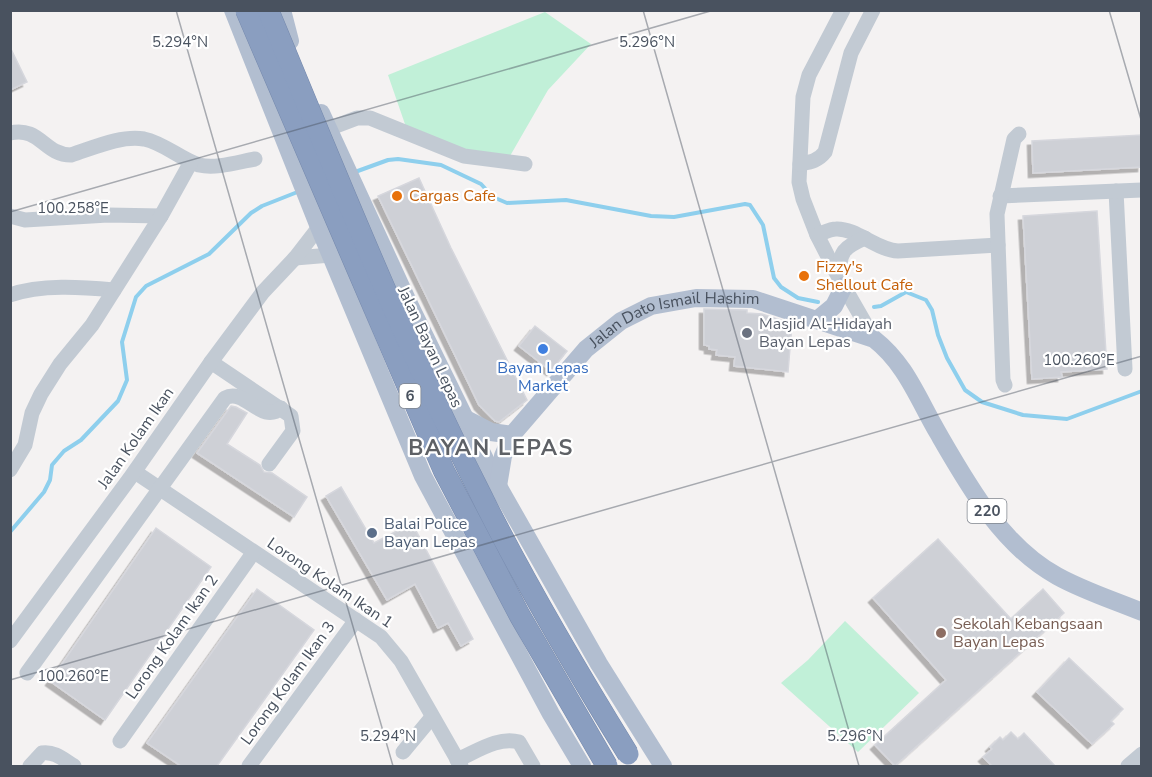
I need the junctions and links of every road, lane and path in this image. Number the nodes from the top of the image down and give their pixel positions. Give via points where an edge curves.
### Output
1 (233, 10) edge
2 (246, 10) edge
3 (268, 10) edge
4 (274, 10) edge
5 (282, 10) edge
6 (843, 10) edge
7 (873, 10) edge
8 (290, 41) junction
9 (328, 129) junction
10 (10, 133) edge
11 (1019, 134) dead end
12 (255, 159) dead end
13 (191, 162) junction
14 (525, 164) dead end
15 (800, 164) junction
16 (1142, 190) edge
17 (1116, 191) junction
18 (1000, 196) junction
19 (10, 216) edge
20 (161, 216) junction
21 (319, 227) junction
22 (818, 235) junction
23 (865, 238) junction
24 (998, 245) junction
25 (331, 255) junction
26 (295, 258) junction
27 (396, 276) junction
28 (841, 282) junction
29 (114, 290) junction
30 (10, 295) edge
31 (348, 296) junction
32 (409, 304) junction
33 (817, 320) junction
34 (360, 325) junction
35 (874, 339) junction
36 (211, 362) junction
37 (1125, 369) dead end
38 (1005, 385) dead end
39 (281, 408) junction
40 (464, 418) junction
41 (512, 435) junction
42 (269, 464) dead end
43 (10, 470) edge
44 (135, 472) junction
45 (498, 486) junction
46 (159, 490) junction
47 (253, 554) junction
48 (1142, 612) edge
49 (17, 620) edge
50 (356, 620) junction
51 (10, 641) edge
52 (27, 673) dead end
53 (432, 717) junction
54 (120, 741) dead end
55 (404, 752) dead end
56 (628, 754) dead end
57 (1142, 754) edge
58 (459, 764) edge
59 (30, 766) edge
60 (74, 766) edge
61 (249, 766) edge
62 (533, 766) edge
63 (582, 766) edge
64 (608, 766) edge
65 (663, 766) edge
66 (1128, 766) edge

1 - 21 main road
2 - 64 highway, 6, bridge via 444,471 520,616
3 - 56 highway, Jalan Bayan Lepas / 6, bridge via 411,348 478,490
4 - 8 main road, Jalan Bayan Lepas
5 - 8 main road
6 - 15 street via 809,75 803,97
7 - 15 street via 851,53 825,152 821,158
8 - 9 main road, Jalan Bayan Lepas
9 - 14 street via 357,118 370,118 464,156
9 - 27 main road, Jalan Bayan Lepas
10 - 13 street via 33,134 55,153 64,155 122,140 144,139
11 - 18 street via 1014,139
12 - 13 street via 212,166
13 - 20 street
15 - 22 street via 803,199
16 - 17 street
17 - 18 street
17 - 37 street
18 - 24 street
19 - 20 street via 25,220
20 - 29 street
21 - 25 main road
21 - 26 street, Jalan Kolam Ikan
22 - 23 street via 839,229
22 - 28 street
23 - 24 street via 898,251
23 - 28 street via 843,251
24 - 38 street
25 - 26 street
25 - 31 main road
26 - 36 street, Jalan Kolam Ikan via 263,292
27 - 31 main road via 382,295
27 - 32 main road, Jalan Bayan Lepas
28 - 33 main road via 834,306
28 - 35 street
29 - 30 street via 79,286
29 - 43 street via 41,394 25,445
31 - 34 main road
32 - 34 main road via 376,305 368,310
32 - 40 main road, Jalan Bayan Lepas
33 - 35 main road, Jalan Dato Ismail Hashim / 220
33 - 41 main road, Jalan Dato Ismail Hashim / 220 via 765,301 740,298 682,299 651,306 621,321 586,349
34 - 63 main road via 423,476
35 - 48 main road, Jalan Dato Ismail Hashim / 220 via 903,368 974,493 1013,541 1055,575
36 - 39 street
36 - 44 street, Jalan Kolam Ikan
39 - 42 street via 291,416 293,431
39 - 46 street via 267,412 237,395 225,398
40 - 41 main road via 490,432
40 - 45 main road, Jalan Bayan Lepas
41 - 45 main road, Jalan Dato Ismail Hashim / 220
44 - 46 street, Lorong Kolam Ikan 1
44 - 49 street, Jalan Kolam Ikan
45 - 65 main road, Jalan Bayan Lepas via 599,664
46 - 47 street, Lorong Kolam Ikan 1
46 - 52 street
47 - 50 street, Lorong Kolam Ikan 1
47 - 54 street, Lorong Kolam Ikan 2
49 - 51 street, Jalan Kolam Ikan
50 - 53 street, Lorong Kolam Ikan 1 via 391,647
50 - 61 street, Lorong Kolam Ikan 3
53 - 55 street
53 - 58 street, Lorong Kolam Ikan 1
57 - 66 street
58 - 62 street via 498,742 512,740 519,742
59 - 60 street via 48,752

